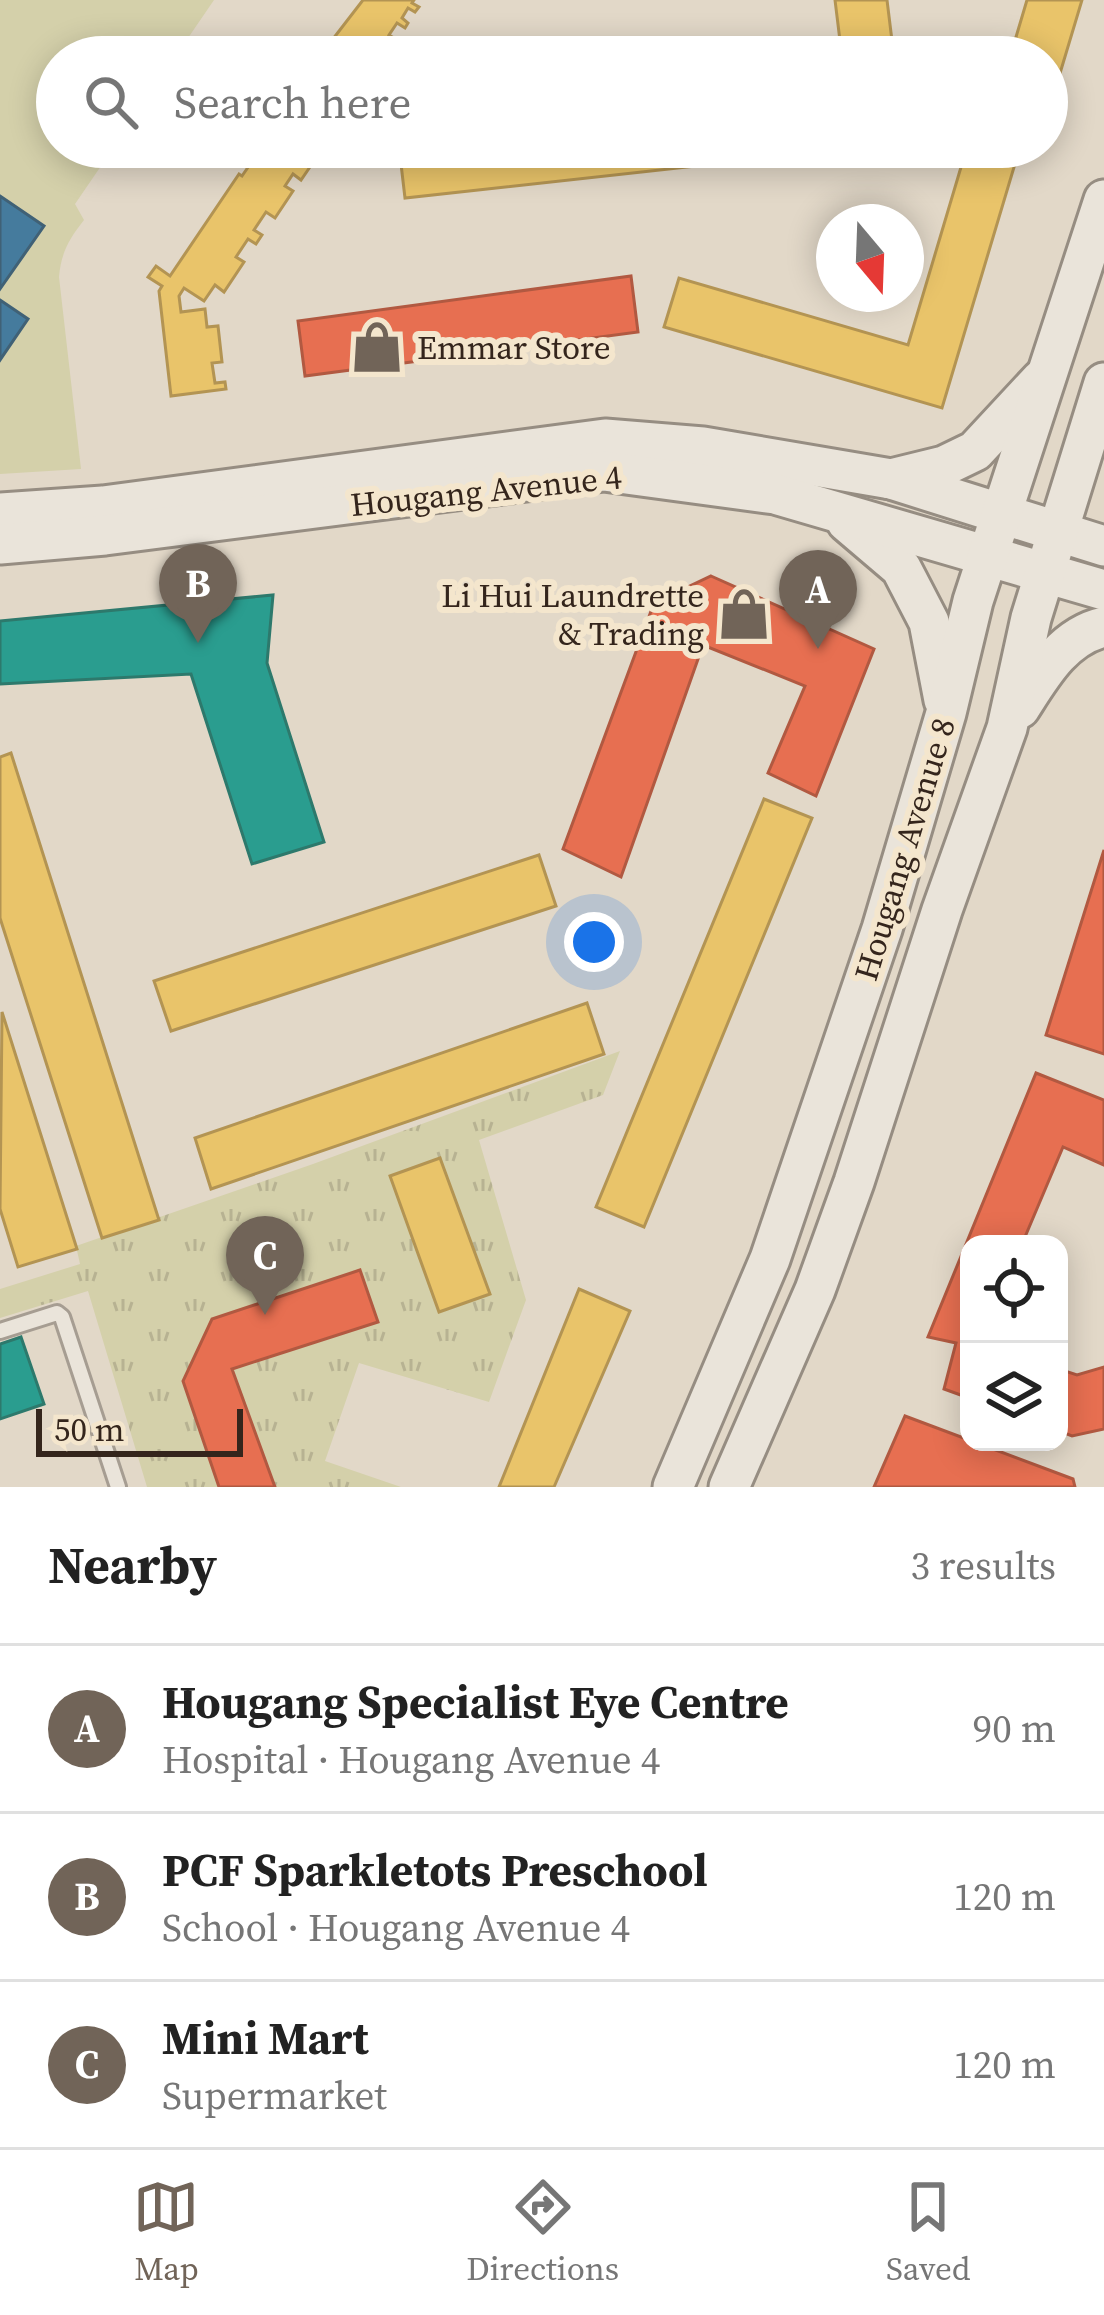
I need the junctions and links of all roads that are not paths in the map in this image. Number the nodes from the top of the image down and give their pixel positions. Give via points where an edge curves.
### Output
1 (1104, 200) edge
2 (1049, 371) junction
3 (1104, 387) edge
4 (891, 479) junction
5 (287, 495) junction
6 (834, 511) junction
7 (0, 513) edge
8 (1004, 516) junction
9 (104, 521) junction
10 (1057, 534) junction
11 (0, 544) edge
12 (1104, 547) edge
13 (988, 558) junction
14 (1046, 573) junction
15 (1104, 590) edge
16 (1104, 627) edge
17 (946, 713) junction
18 (1007, 728) junction
19 (0, 1331) edge
20 (118, 1487) edge
21 (674, 1487) edge
22 (729, 1487) edge

1 - 2 main road, Hougang Avenue 8
2 - 4 main road via 975,451
2 - 8 main road, Hougang Avenue 8
3 - 10 main road, Hougang Avenue 8
4 - 5 main road, Hougang Avenue 4 via 605,439
4 - 8 main road, Hougang Avenue 4
5 - 6 main road, Hougang Avenue 4 via 604,471 775,494
5 - 9 main road, Hougang Avenue 4
6 - 13 main road, Hougang Avenue 4
6 - 17 main road via 902,568 929,622
7 - 9 main road, Hougang Avenue 4
8 - 10 main road, Hougang Avenue 4
8 - 13 main road, Hougang Avenue 8
9 - 11 main road, Hougang Avenue 4
10 - 12 main road, Hougang Avenue 4
10 - 14 main road, Hougang Avenue 8
13 - 14 main road, Hougang Avenue 4
13 - 17 main road, Hougang Avenue 8
14 - 15 main road, Hougang Avenue 4
14 - 18 main road, Hougang Avenue 8
16 - 18 main road via 1086,631 1048,664
17 - 21 main road, Hougang Avenue 8 via 770,1259
18 - 22 main road, Hougang Avenue 8 via 815,1290
19 - 20 lane via 62,1317

